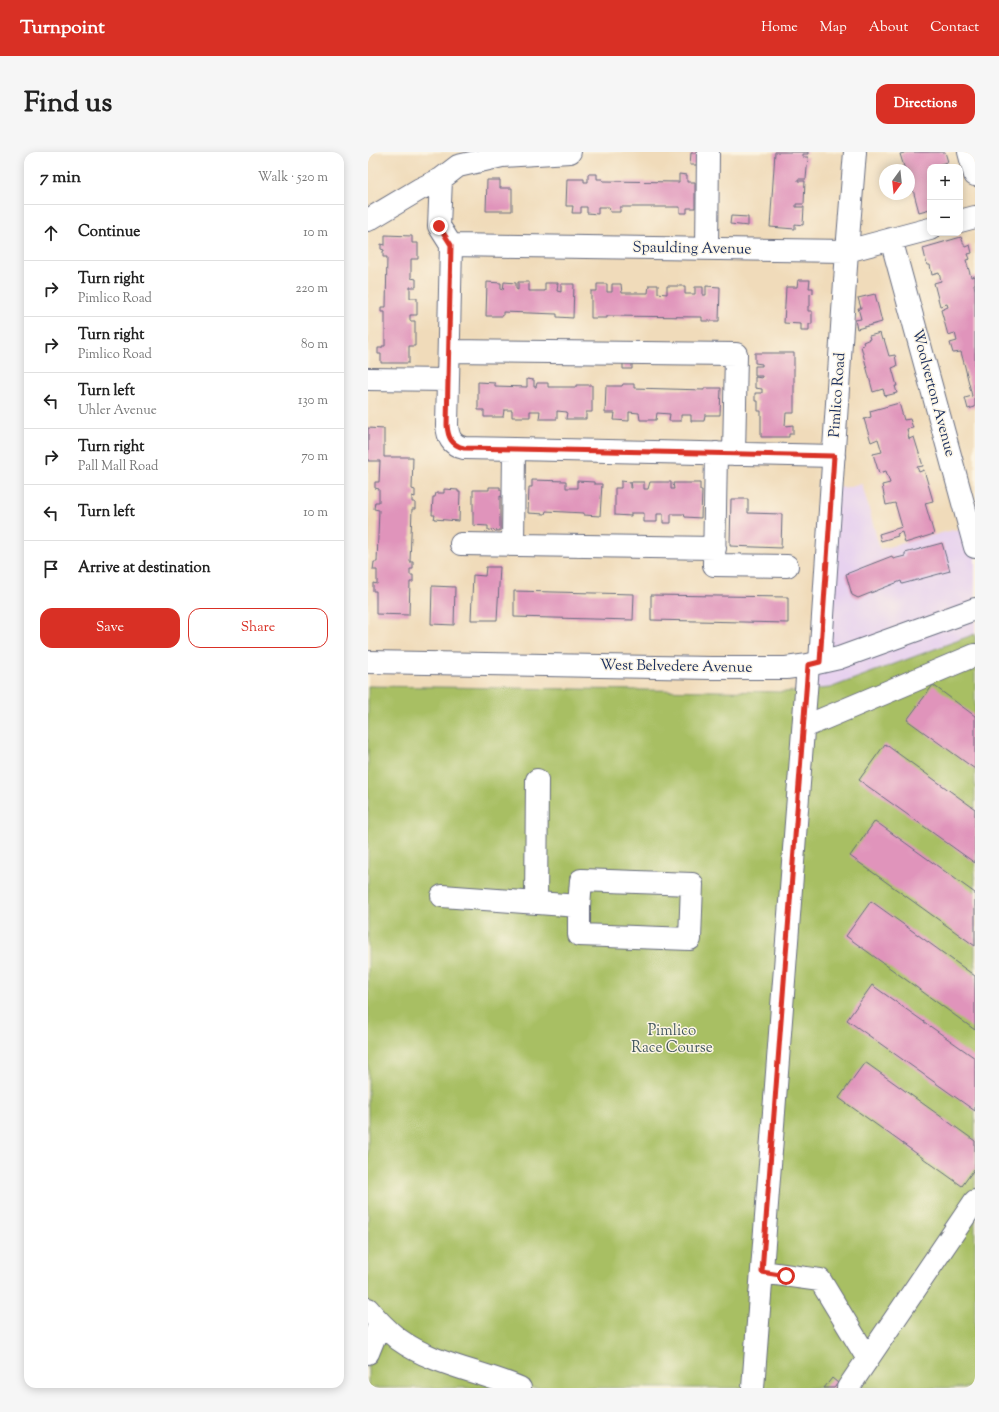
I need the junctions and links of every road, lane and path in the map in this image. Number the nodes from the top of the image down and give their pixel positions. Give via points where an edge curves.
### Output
1 (570, 152) edge
2 (708, 152) edge
3 (855, 152) edge
4 (969, 152) edge
5 (975, 175) edge
6 (441, 179) junction
7 (975, 217) edge
8 (368, 220) edge
9 (963, 220) edge
10 (927, 230) edge
11 (891, 240) junction
12 (451, 245) junction
13 (707, 249) junction
14 (847, 251) junction
15 (449, 351) junction
16 (368, 379) edge
17 (448, 380) junction
18 (514, 449) junction
19 (725, 453) junction
20 (834, 456) junction
21 (461, 544) dead end
22 (513, 545) junction
23 (975, 547) edge
24 (715, 548) junction
25 (787, 566) dead end
26 (975, 609) edge
27 (975, 656) edge
28 (368, 662) edge
29 (814, 664) junction
30 (804, 727) junction
31 (537, 780) dead end
32 (442, 896) dead end
33 (536, 903) junction
34 (579, 906) junction
35 (975, 1201) edge
36 (762, 1272) junction
37 (374, 1316) edge
38 (368, 1353) edge
39 (868, 1359) junction
40 (520, 1388) edge
41 (753, 1388) edge
42 (848, 1388) edge

1 - 6 street via 502,156 458,166
2 - 13 street
3 - 14 street, Pimlico Road
4 - 5 street
6 - 8 street
6 - 12 street via 439,226
7 - 9 street
10 - 11 street, Spaulding Avenue
11 - 14 street, Spaulding Avenue
11 - 23 street, Woolverton Avenue
12 - 13 street, Spaulding Avenue
12 - 15 street
13 - 14 street, Spaulding Avenue
14 - 20 street, Pimlico Road
15 - 17 street
15 - 19 street via 736,354
16 - 17 street
17 - 18 street via 447,425 452,442 464,448
18 - 19 street
18 - 22 street
19 - 20 street
19 - 24 street
20 - 29 street, Pimlico Road
21 - 22 street
22 - 24 street
24 - 25 street via 714,565
26 - 29 street, West Belvedere Avenue via 839,658
27 - 30 street
28 - 29 street, West Belvedere Avenue via 756,669
29 - 30 street, Pimlico Road
30 - 36 street, Pimlico Road
31 - 33 street
32 - 33 street
33 - 34 street
34 - 34 street via 579,935 690,939 692,884 581,880
35 - 39 street
36 - 39 street via 820,1280
36 - 41 street, Pimlico Road
37 - 38 street
37 - 40 street via 398,1339 417,1350 449,1364
39 - 42 street

